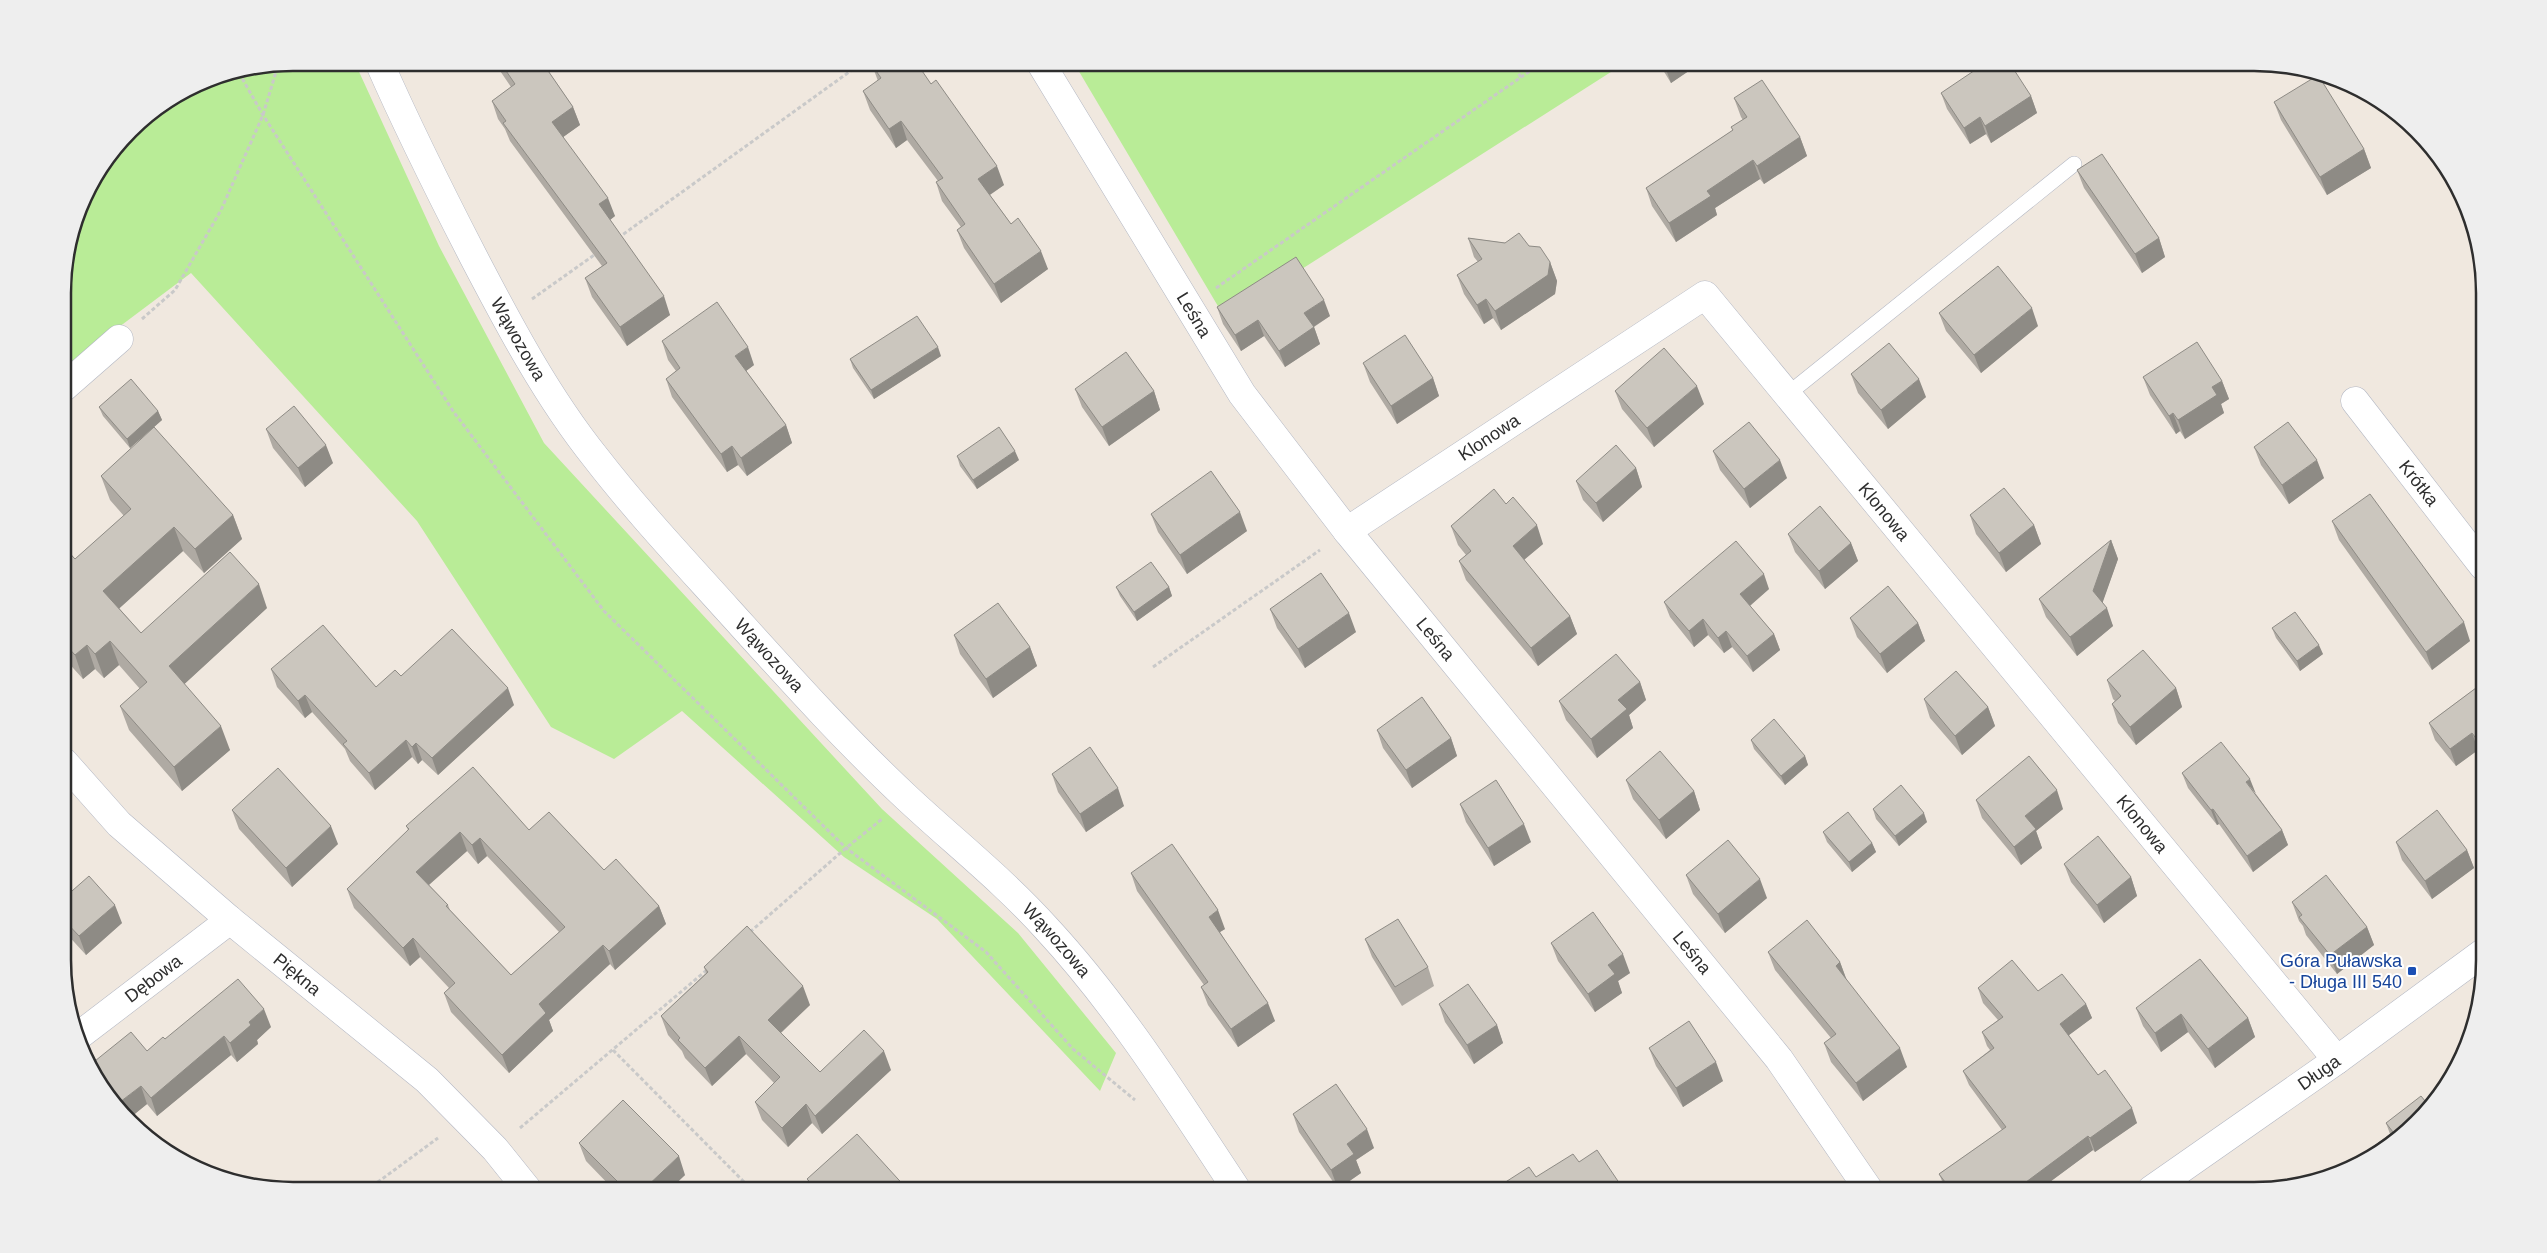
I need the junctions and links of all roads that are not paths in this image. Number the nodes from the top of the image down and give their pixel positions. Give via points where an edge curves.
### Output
1 (383, 71) edge
2 (1045, 71) edge
3 (2074, 164) dead end
4 (119, 339) road end
5 (71, 381) edge
6 (1788, 394) junction
7 (2355, 401) dead end
8 (1347, 532) junction
9 (2476, 557) edge
10 (71, 770) edge
11 (230, 920) junction
12 (2476, 958) edge
13 (83, 1032) edge
14 (2337, 1060) junction
15 (521, 1182) edge
16 (1232, 1182) edge
17 (1864, 1182) edge
18 (2162, 1182) edge

1 - 16 street, Wąwozowa via 404,119 506,318 594,456 808,698 904,796 1002,883 1049,931 1110,1005
2 - 8 street, Leśna via 1242,394
3 - 6 lane
4 - 5 street
6 - 8 street, Klonowa via 1705,295
6 - 14 street, Klonowa
7 - 9 street, Krótka
8 - 17 street, Leśna via 1779,1058
10 - 11 street, Piękna via 119,824
11 - 13 street, Dębowa
11 - 15 street, Piękna via 427,1080
12 - 14 street, Długa
14 - 18 street, Długa

